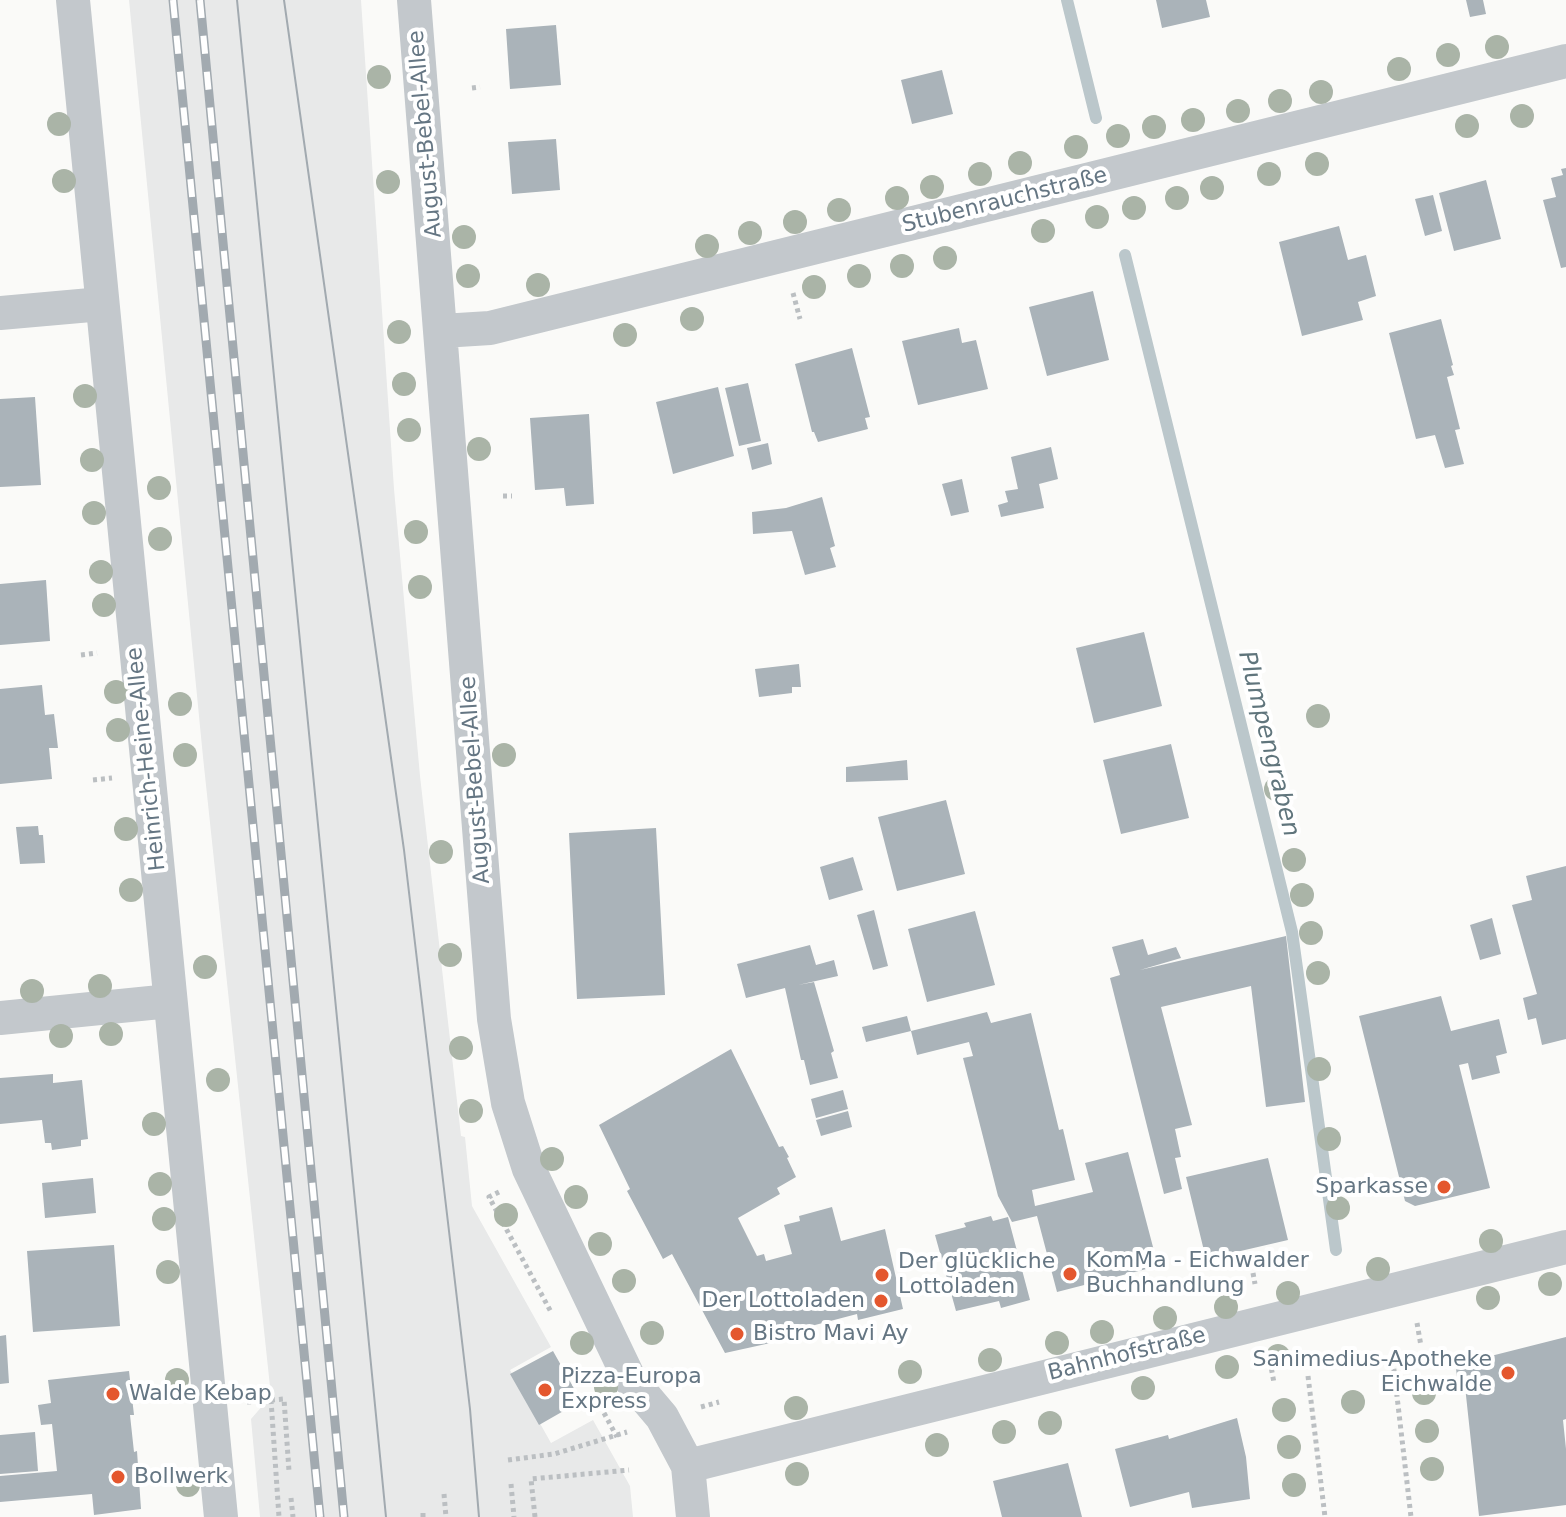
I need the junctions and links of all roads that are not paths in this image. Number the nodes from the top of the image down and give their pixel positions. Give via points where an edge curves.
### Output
1 (73, 0) edge
2 (414, 0) edge
3 (1566, 61) edge
4 (102, 304) junction
5 (0, 313) edge
6 (442, 331) junction
7 (170, 1001) junction
8 (0, 1018) edge
9 (1566, 1247) edge
10 (688, 1466) junction
11 (221, 1517) edge
12 (693, 1517) edge

1 - 4 street, Heinrich-Heine-Allee
2 - 6 street, August-Bebel-Allee
3 - 6 street, Stubenrauchstraße via 490,328
4 - 5 street
4 - 7 street, Heinrich-Heine-Allee
6 - 10 street, August-Bebel-Allee via 496,1035 508,1103 529,1169 629,1378 662,1417
7 - 8 street
7 - 11 street, Heinrich-Heine-Allee
9 - 10 street, Bahnhofstraße
10 - 12 street, August-Bebel-Allee

